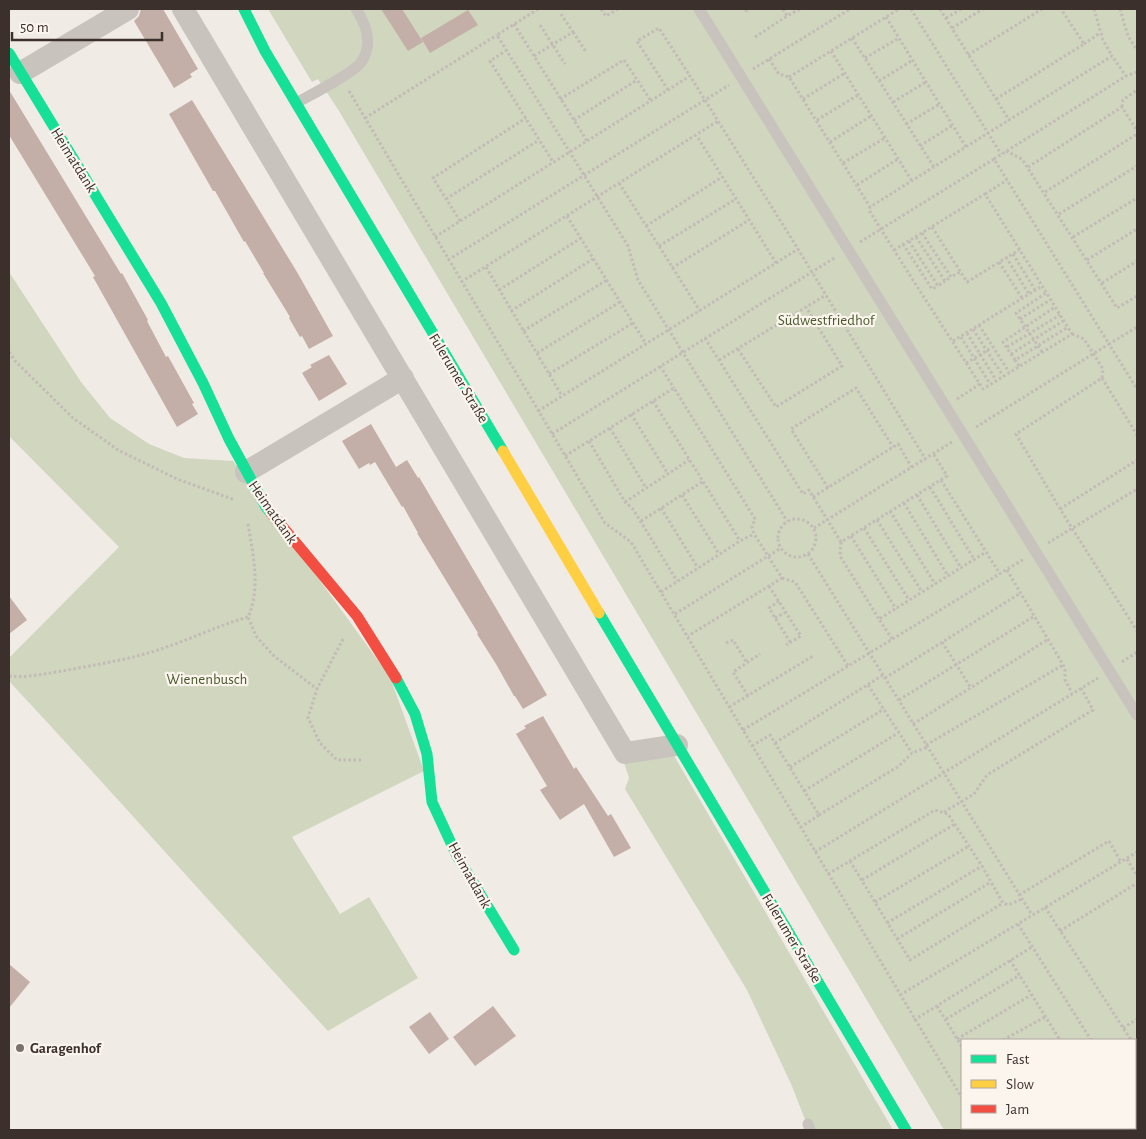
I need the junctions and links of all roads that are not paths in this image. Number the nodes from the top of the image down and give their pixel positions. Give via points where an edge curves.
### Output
1 (128, 9) edge
2 (183, 9) edge
3 (244, 9) edge
4 (356, 9) edge
5 (699, 9) edge
6 (9, 53) edge
7 (20, 73) junction
8 (296, 103) junction
9 (403, 378) junction
10 (246, 472) junction
11 (1137, 714) edge
12 (677, 745) junction
13 (514, 950) dead end
14 (906, 1130) edge

1 - 7 street
2 - 9 street
3 - 8 main road, Fulerumer Straße
4 - 8 lane via 367,34 367,49 362,62
5 - 11 lane
6 - 7 main road, Heimatdank
7 - 10 main road, Heimatdank via 162,303
8 - 12 main road, Fulerumer Straße
9 - 10 street
9 - 12 street via 625,753
10 - 13 main road, Heimatdank via 271,513 357,616 392,671 415,714 426,754 432,802 457,856
12 - 14 main road, Fulerumer Straße

